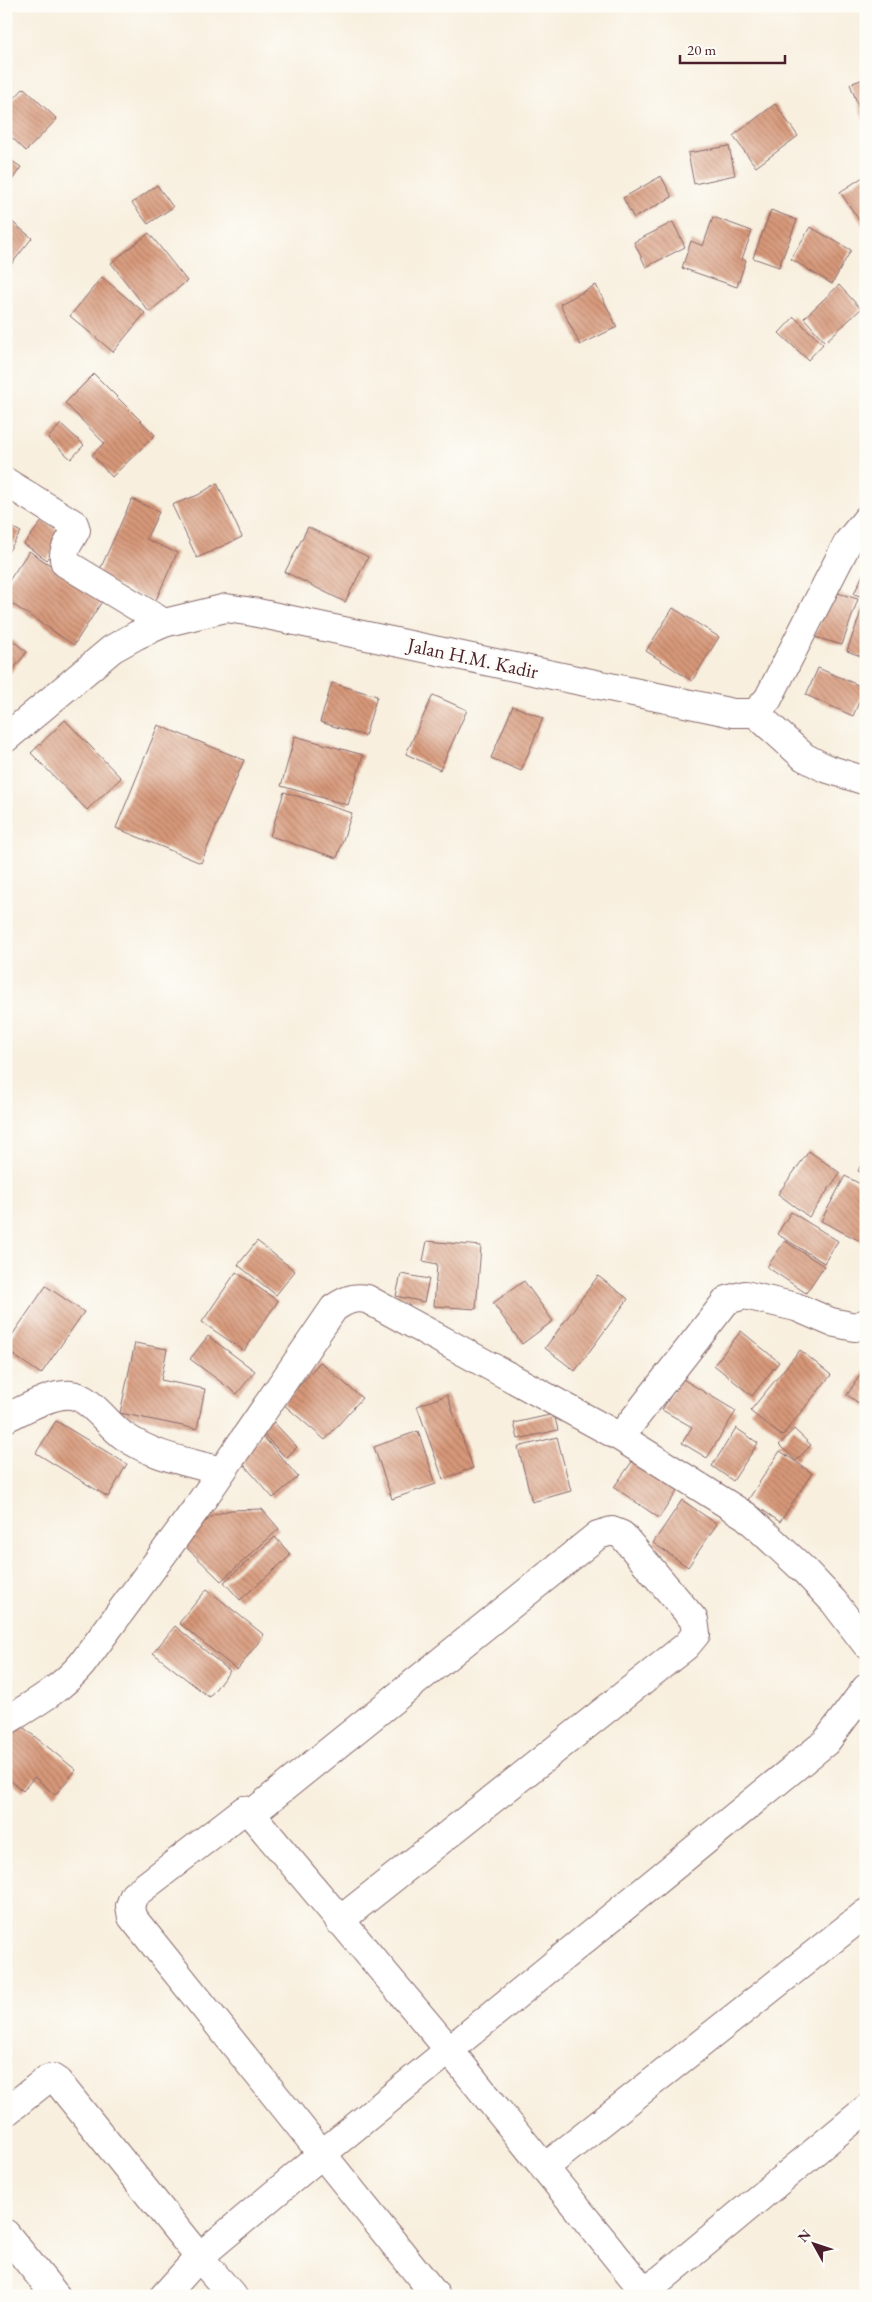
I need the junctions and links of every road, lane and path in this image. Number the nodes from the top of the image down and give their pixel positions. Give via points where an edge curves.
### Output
1 (6, 482) edge
2 (866, 520) edge
3 (164, 623) junction
4 (754, 714) junction
5 (6, 738) edge
6 (866, 781) edge
7 (866, 1323) edge
8 (6, 1418) edge
9 (620, 1437) junction
10 (221, 1471) junction
11 (861, 1638) edge
12 (866, 1688) edge
13 (6, 1721) edge
14 (251, 1814) junction
15 (866, 1913) edge
16 (339, 1921) junction
17 (450, 2051) junction
18 (866, 2109) edge
19 (6, 2112) edge
20 (322, 2154) junction
21 (544, 2168) junction
22 (6, 2234) edge
23 (199, 2257) junction
24 (645, 2295) edge
25 (56, 2296) edge
26 (164, 2296) edge
27 (233, 2296) edge
28 (436, 2296) edge

1 - 3 street via 74,524 76,530 64,552 65,563
2 - 4 street via 848,542 768,699
3 - 4 street, Jalan H.M. Kadir via 226,608 253,612 733,713
3 - 5 street, Jalan H.M. Kadir via 112,649
4 - 6 street via 804,757 825,768
7 - 9 street via 855,1327 831,1322 796,1307 744,1295 727,1300
8 - 10 street via 54,1397 70,1395 82,1398 135,1444
9 - 10 street via 367,1299 357,1297 334,1308
9 - 11 street via 746,1516 828,1596
10 - 13 street via 82,1664 61,1686
12 - 17 street via 826,1742
14 - 16 street
14 - 16 street via 598,1535 612,1531 622,1536 694,1620 696,1634 686,1646
14 - 20 street via 244,1810 134,1895 130,1906 132,1917
15 - 21 street
16 - 17 street
17 - 20 street
17 - 21 street
18 - 24 street
19 - 23 street via 46,2080 52,2078 58,2082
20 - 23 street
20 - 28 street
21 - 24 street
22 - 25 street
23 - 26 street
23 - 27 street

